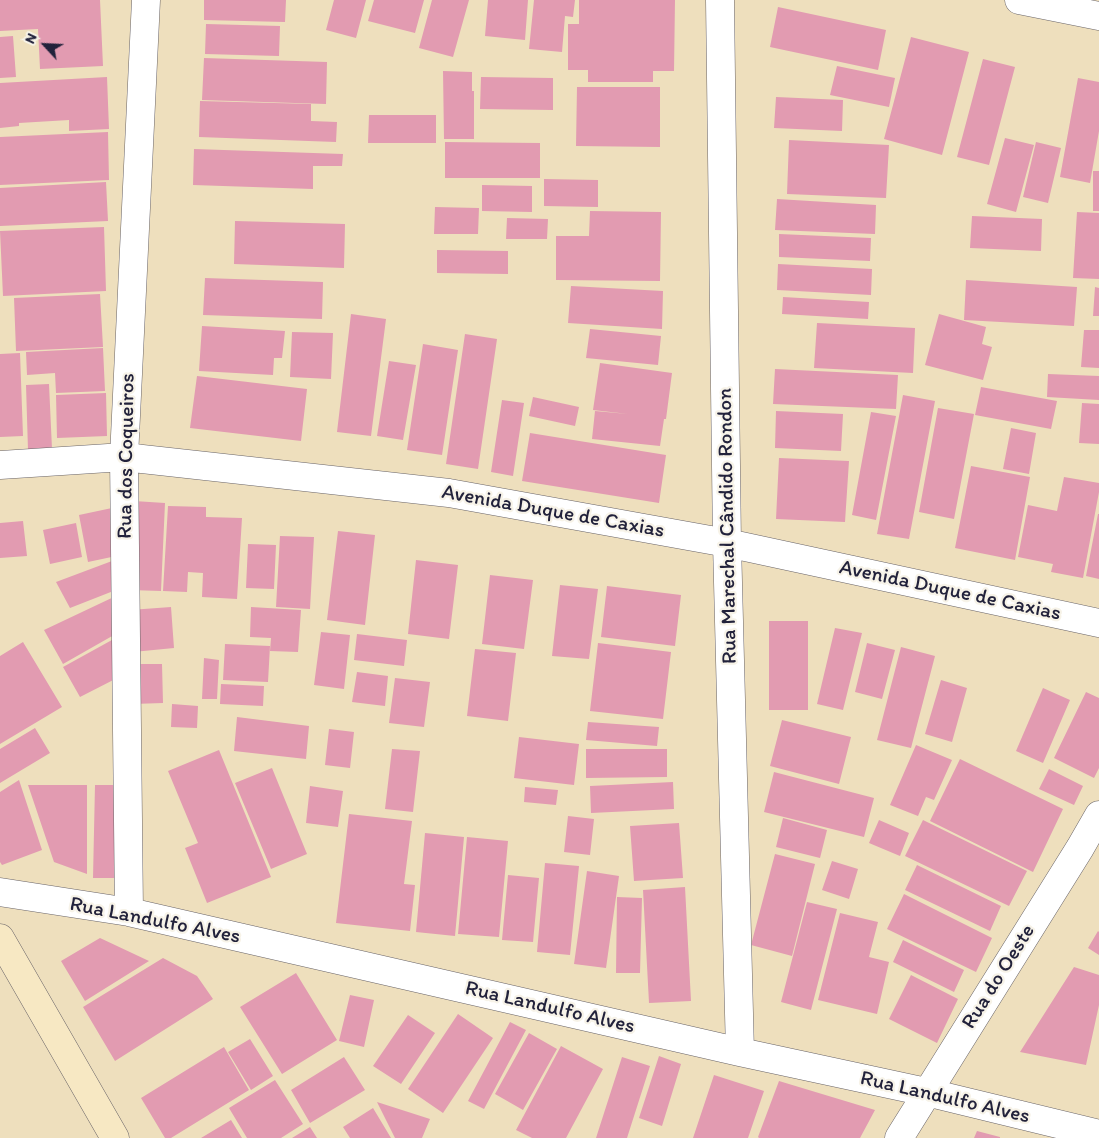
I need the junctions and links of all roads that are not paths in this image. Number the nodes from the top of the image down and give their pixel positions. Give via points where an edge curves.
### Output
1 (146, 0) edge
2 (720, 0) edge
3 (1019, 0) edge
4 (1099, 16) edge
5 (124, 457) junction
6 (0, 465) edge
7 (727, 543) junction
8 (1099, 623) edge
9 (1099, 815) edge
10 (0, 892) edge
11 (128, 912) junction
12 (0, 938) edge
13 (740, 1052) junction
14 (926, 1092) junction
15 (1099, 1134) edge
16 (115, 1138) edge
17 (899, 1138) edge

1 - 5 street, Rua dos Coqueiros
2 - 7 street, Rua Marechal Cândido Rondon
3 - 4 street
5 - 6 street, Avenida Duque de Caxias
5 - 7 street, Avenida Duque de Caxias via 448,493
5 - 11 street, Rua dos Coqueiros
7 - 8 street, Avenida Duque de Caxias
7 - 13 street, Rua Marechal Cândido Rondon
9 - 14 street, Rua do Oeste
10 - 11 street, Rua Landulfo Alves
11 - 13 street, Rua Landulfo Alves
12 - 16 street
13 - 14 street, Rua Landulfo Alves
14 - 15 street, Rua Landulfo Alves
14 - 17 street, Rua do Oeste

